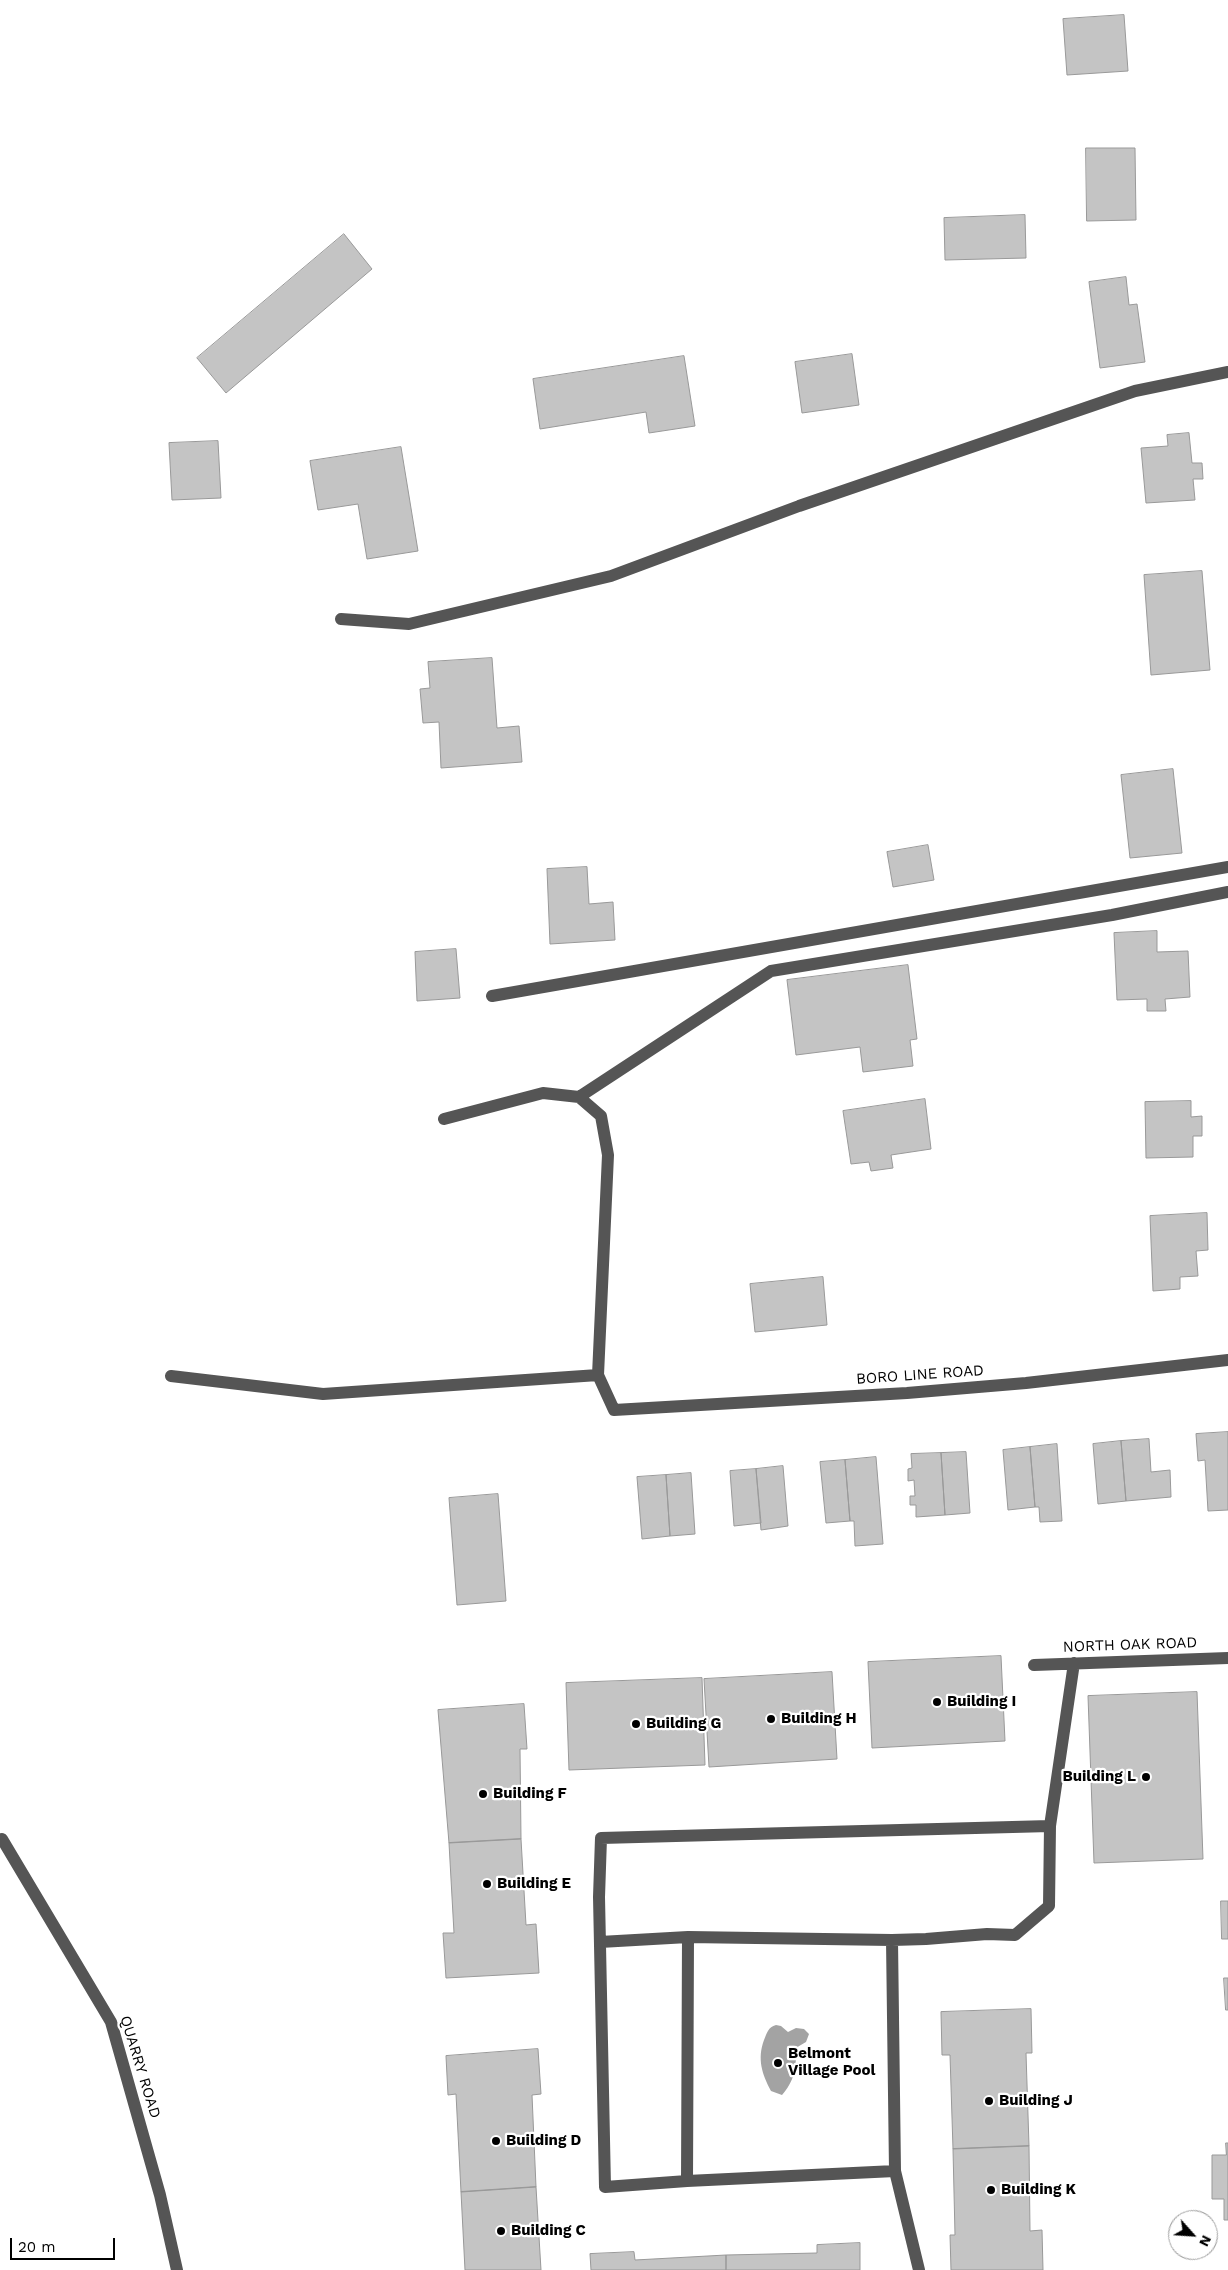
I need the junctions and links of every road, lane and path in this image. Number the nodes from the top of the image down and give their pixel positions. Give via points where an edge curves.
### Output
1 (1228, 372) edge
2 (341, 619) dead end
3 (1228, 866) edge
4 (1228, 892) edge
5 (492, 996) dead end
6 (579, 1097) junction
7 (444, 1119) dead end
8 (1228, 1360) edge
9 (598, 1375) junction
10 (171, 1376) dead end
11 (1228, 1658) edge
12 (1074, 1663) junction
13 (1034, 1665) dead end
14 (1050, 1826) junction
15 (2, 1839) dead end
16 (688, 1937) junction
17 (892, 1940) junction
18 (600, 1942) junction
19 (895, 2171) junction
20 (687, 2181) junction
21 (177, 2270) edge
22 (919, 2270) edge

1 - 2 street via 1135,391 807,503 611,576 409,624
3 - 5 street
4 - 6 street via 1112,915 771,971
6 - 7 street via 543,1093
6 - 9 street via 601,1116 608,1155
8 - 9 street, BORO LINE ROAD via 907,1393 614,1410
9 - 10 street via 324,1394
11 - 12 street, NORTH OAK ROAD
12 - 13 street, NORTH OAK ROAD
12 - 14 street
14 - 17 street via 1049,1906 1015,1935
14 - 18 street via 601,1838
15 - 21 street, QUARRY ROAD via 112,2022 160,2195
16 - 17 street
16 - 18 street
16 - 20 street
17 - 19 street
18 - 20 street via 605,2187
19 - 20 street
19 - 22 street

